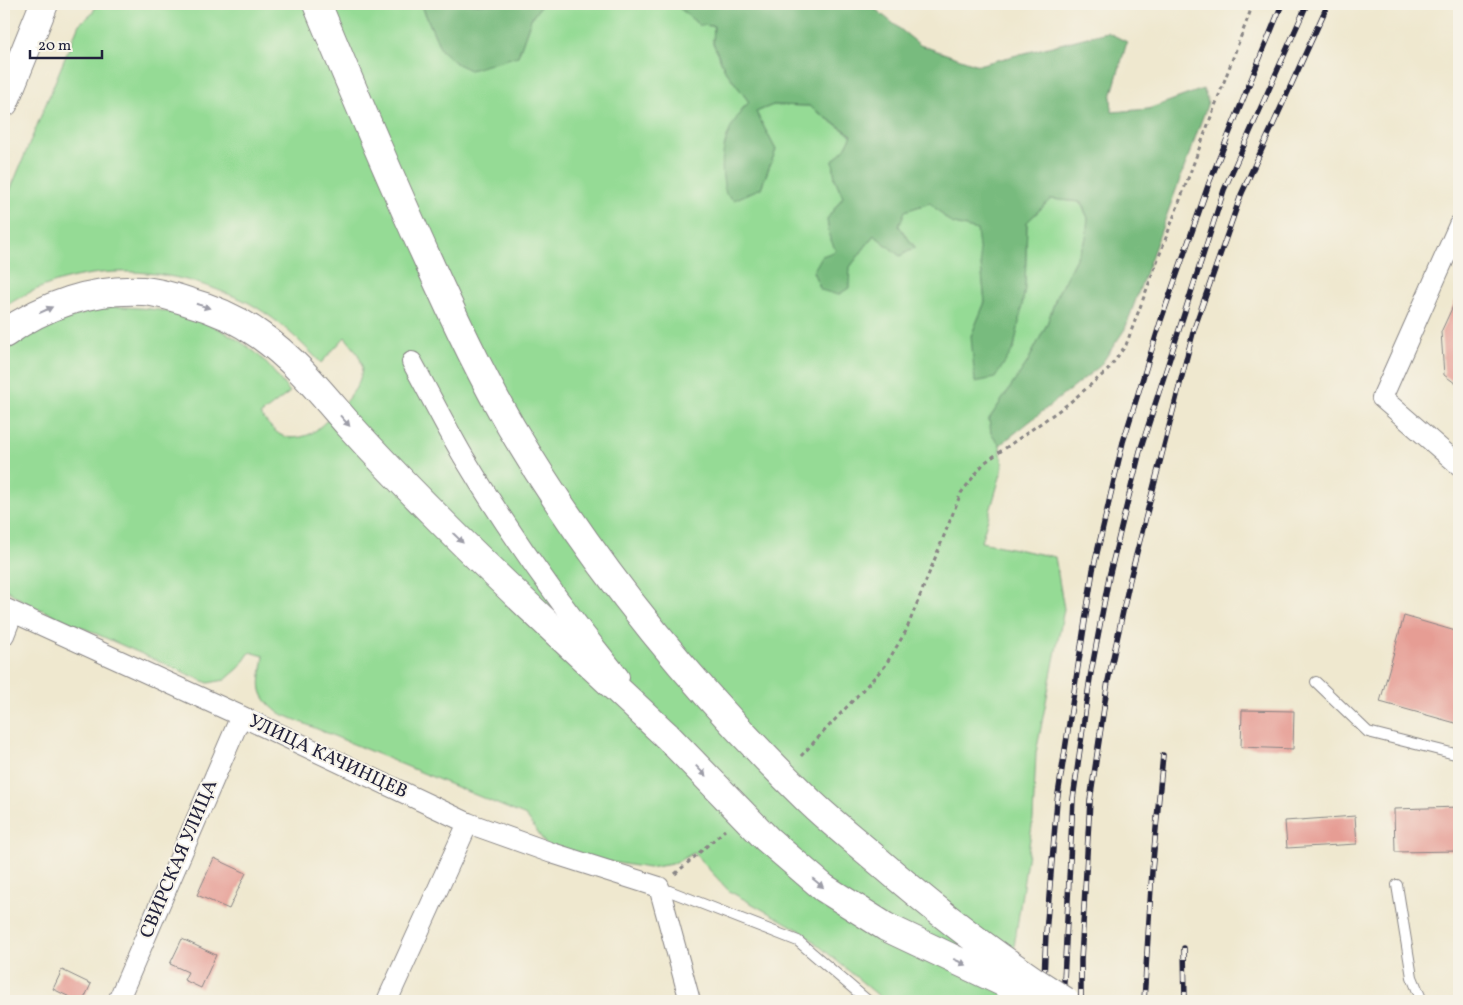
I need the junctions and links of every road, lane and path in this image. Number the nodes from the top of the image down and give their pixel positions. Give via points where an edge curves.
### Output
1 (44, 4) edge
2 (317, 4) edge
3 (1253, 4) edge
4 (4, 103) edge
5 (1459, 225) edge
6 (4, 334) edge
7 (412, 362) dead end
8 (1459, 465) edge
9 (8, 610) edge
10 (4, 635) edge
11 (1316, 682) dead end
12 (241, 716) junction
13 (668, 736) junction
14 (1459, 754) edge
15 (798, 760) dead end
16 (468, 823) junction
17 (726, 828) dead end
18 (1397, 885) dead end
19 (659, 887) junction
20 (118, 1001) edge
21 (386, 1001) edge
22 (690, 1001) edge
23 (868, 1001) edge
24 (1042, 1001) edge
25 (1065, 1001) edge
26 (1422, 1001) edge

1 - 4 main road
2 - 25 main road, bridge via 462,337 521,442 567,515 631,604 710,698 805,798 914,892 1023,975
3 - 15 path via 1126,345 1108,370 1068,404 984,463 961,493 906,631 885,666
5 - 8 street via 1382,398
6 -> 13 main road via 34,315 74,298 100,292 144,291 168,295 216,310 241,322 287,357 435,516
7 - 13 street via 462,455 520,546 601,655
9 - 10 street
9 - 12 street, УЛИЦА КАЧИНЦЕВ
11 - 14 lane via 1368,732
12 - 16 street, УЛИЦА КАЧИНЦЕВ
12 - 20 street, СВИРСКАЯ УЛИЦА
13 -> 24 main road, bridge via 767,838 824,888 886,927
16 - 19 street, УЛИЦА КАЧИНЦЕВ
16 - 21 street
17 - 19 path
18 - 26 lane via 1412,977
19 - 22 street
19 - 23 lane via 798,941

